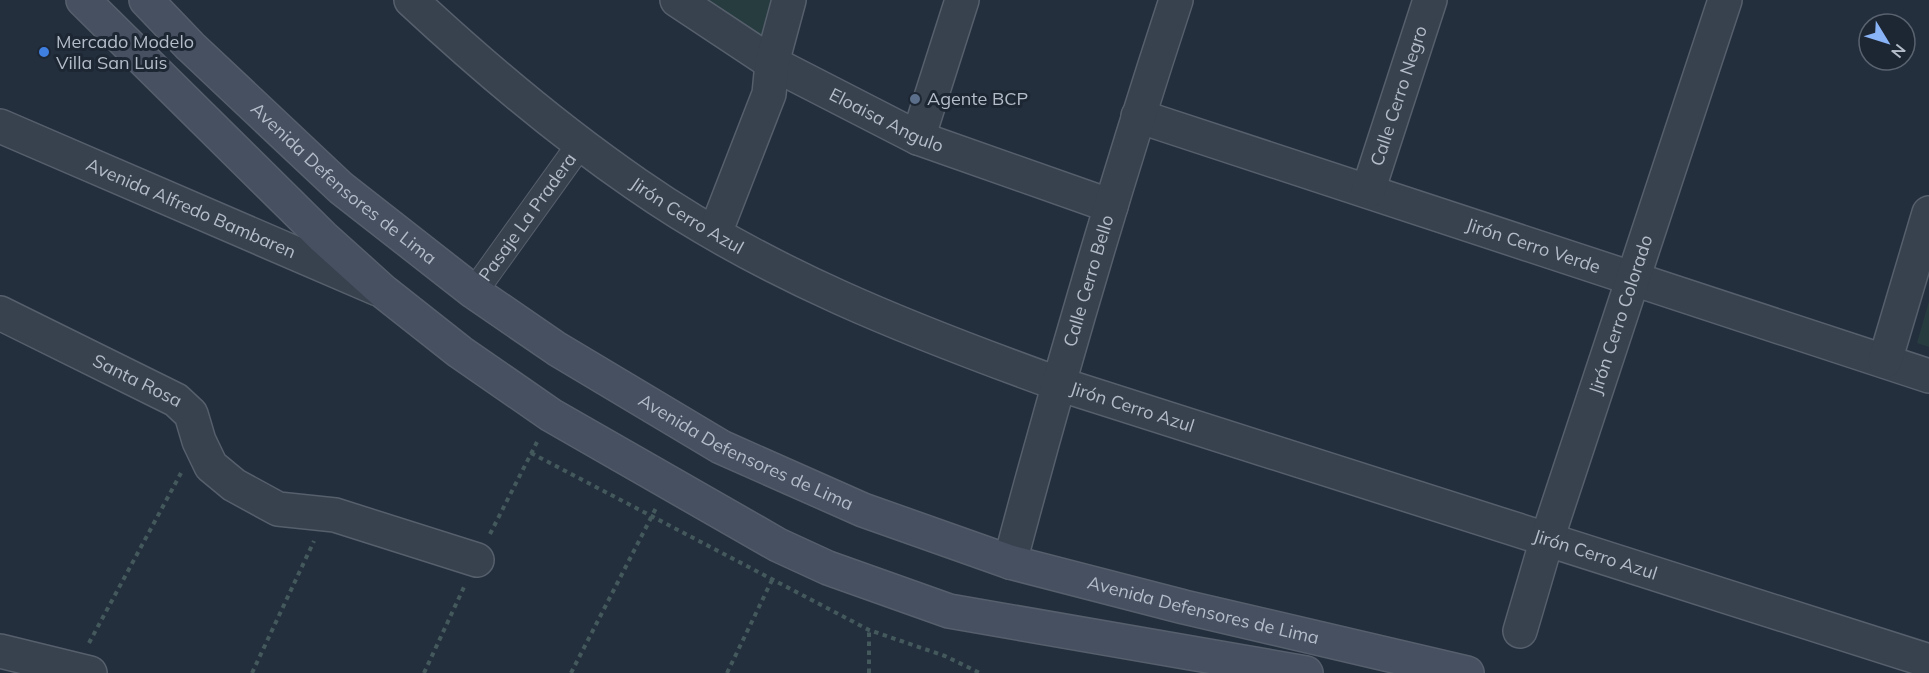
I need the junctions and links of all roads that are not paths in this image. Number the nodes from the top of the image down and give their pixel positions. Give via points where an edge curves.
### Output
1 (84, 0) edge
2 (146, 0) edge
3 (411, 0) edge
4 (677, 0) edge
5 (789, 0) edge
6 (962, 0) edge
7 (1176, 0) edge
8 (1430, 0) edge
9 (1725, 0) edge
10 (772, 63) junction
11 (1138, 116) junction
12 (0, 126) edge
13 (918, 138) junction
14 (581, 143) junction
15 (1368, 191) junction
16 (1111, 206) junction
17 (1929, 213) edge
18 (715, 233) junction
19 (1634, 277) junction
20 (384, 292) junction
21 (474, 292) junction
22 (0, 313) edge
23 (1885, 361) junction
24 (1929, 376) edge
25 (1059, 384) junction
26 (1547, 539) junction
27 (477, 560) dead end
28 (1010, 562) junction
29 (1520, 631) dead end
30 (0, 651) edge
31 (1929, 661) edge
32 (83, 671) edge
33 (1306, 673) edge
34 (1467, 673) edge

1 - 20 main road, Avenida Defensores de Lima via 323,237
2 - 21 main road, Avenida Defensores de Lima via 341,188
3 - 14 street, Jirón Cerro Azul via 519,96
4 - 10 street, Eloaisa Angulo
5 - 10 street
6 - 13 street
7 - 11 street, Calle Cerro Bello
8 - 15 street, Calle Cerro Negro
9 - 19 street, Jirón Cerro Colorado
10 - 13 street, Eloaisa Angulo
10 - 18 street via 768,94
11 - 15 street, Jirón Cerro Verde
11 - 16 street, Calle Cerro Bello
12 - 20 street, Avenida Alfredo Bambaren
13 - 16 street, Eloaisa Angulo
14 - 18 street, Jirón Cerro Azul via 637,185
14 - 21 street, Pasaje La Pradera
15 - 19 street, Jirón Cerro Verde
16 - 25 street, Calle Cerro Bello
17 - 23 street
18 - 25 street, Jirón Cerro Azul via 868,310
19 - 23 street, Jirón Cerro Verde
19 - 26 street, Jirón Cerro Colorado
20 - 33 main road, Avenida Defensores de Lima via 460,352 551,415 778,545 828,568 949,611
21 - 28 main road, Avenida Defensores de Lima via 557,349 721,447 863,510
22 - 27 street, Santa Rosa via 176,400 191,414 211,466 234,485 278,509 335,515
23 - 24 street, Jirón Cerro Verde
25 - 26 street, Jirón Cerro Azul
25 - 28 street, Calle Cerro Bello
26 - 29 street, Jirón Cerro Colorado
26 - 31 street, Jirón Cerro Azul
28 - 34 main road, Avenida Defensores de Lima
30 - 32 street

